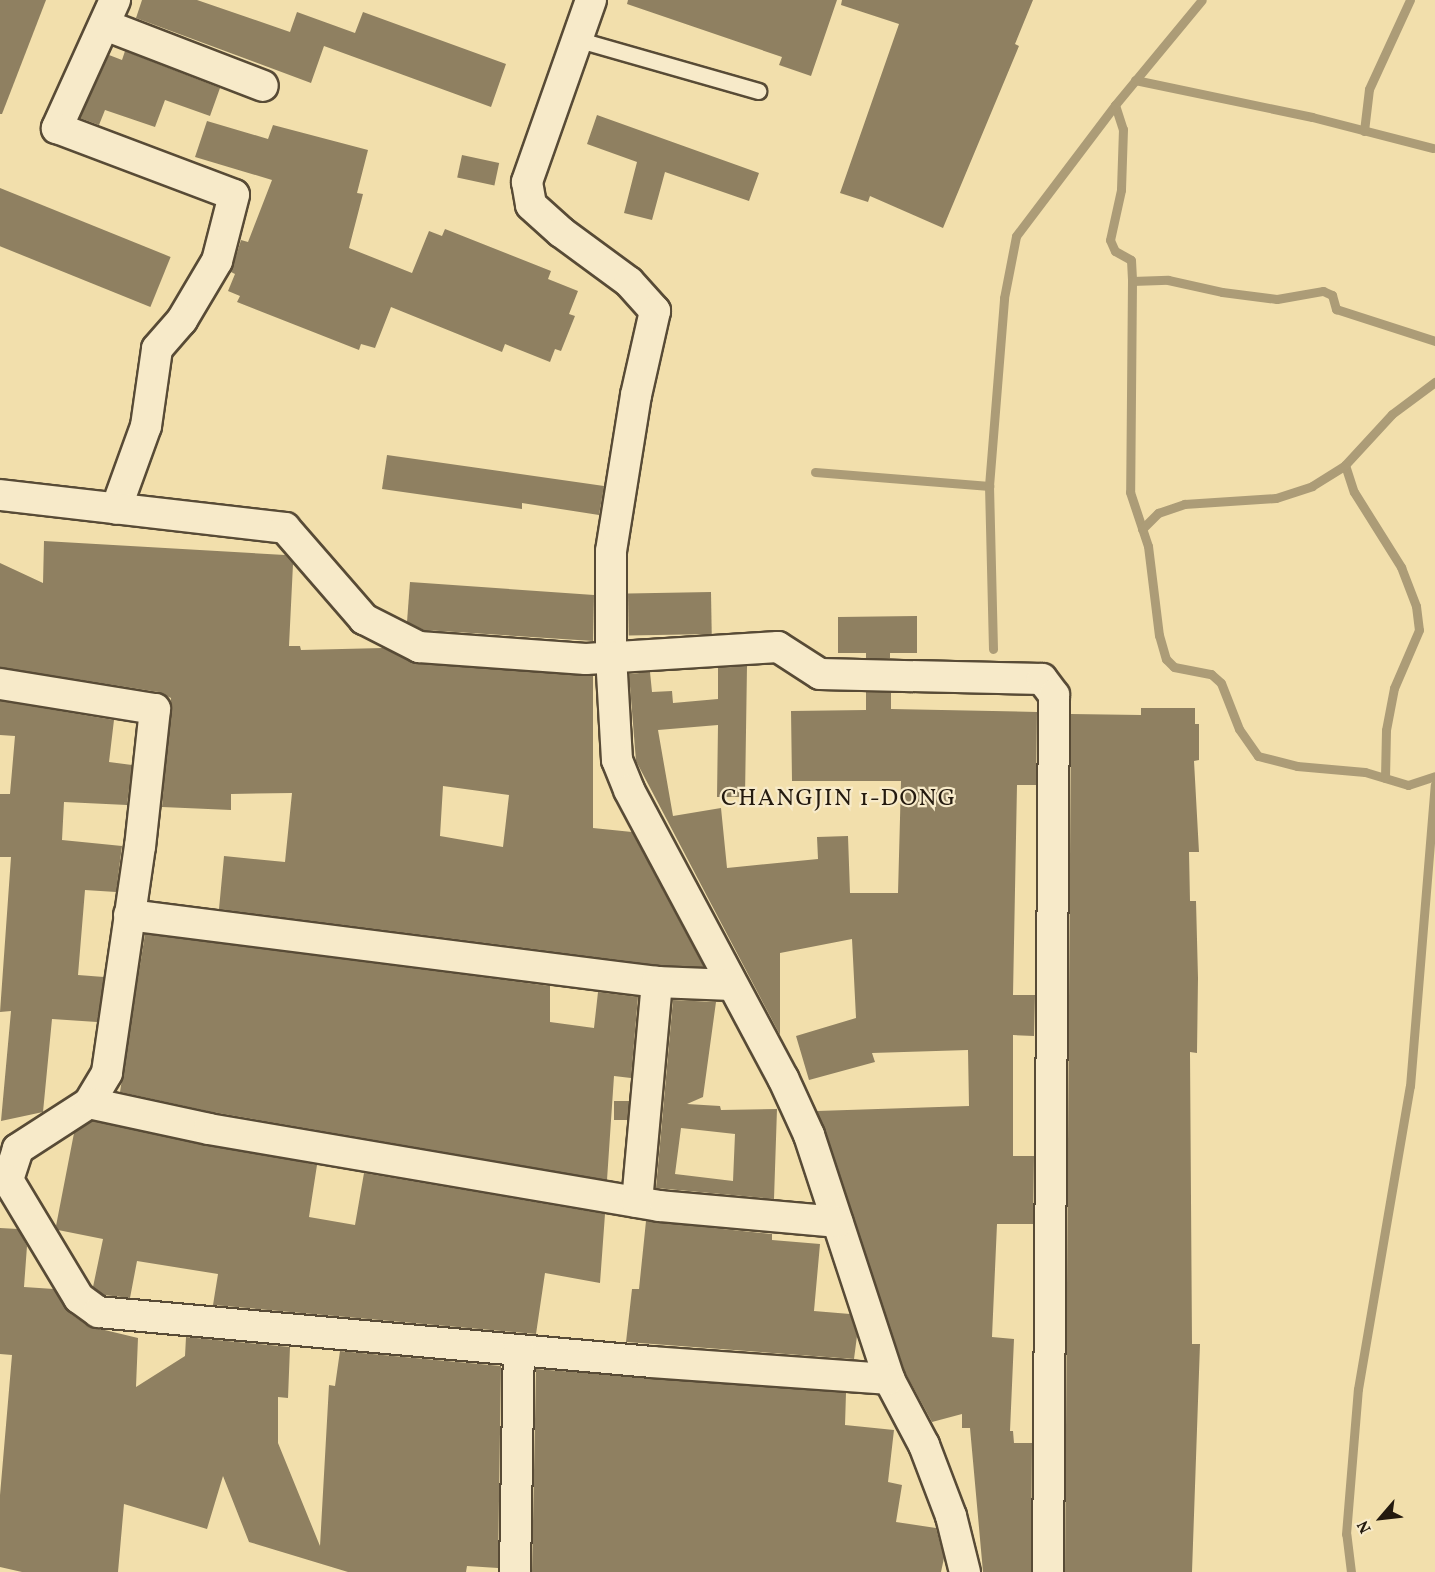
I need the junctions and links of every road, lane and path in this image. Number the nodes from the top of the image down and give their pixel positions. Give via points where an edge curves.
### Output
1 (591, 0) edge
2 (110, 12) edge
3 (578, 36) junction
4 (263, 86) dead end
5 (758, 91) dead end
6 (0, 495) edge
7 (116, 509) junction
8 (611, 656) junction
9 (0, 684) edge
10 (129, 915) junction
11 (657, 982) junction
12 (732, 985) junction
13 (89, 1103) junction
14 (4, 1180) edge
15 (637, 1202) junction
16 (837, 1222) junction
17 (519, 1350) junction
18 (889, 1379) junction
19 (515, 1572) edge
20 (965, 1572) edge
21 (1048, 1572) edge

1 - 3 street
2 - 4 street
2 - 7 street via 57,128 234,195 217,261 182,320 157,349 146,426
3 - 5 lane via 591,44
3 - 8 street via 527,182 531,205 629,282 655,311 636,395 611,551
6 - 7 street
7 - 8 street via 285,528 364,620 419,647 586,659
8 - 12 street via 618,760 629,790
8 - 21 street via 778,647 820,674 1042,679 1054,695
9 - 10 street via 155,709
10 - 11 street
10 - 13 street via 107,1073
11 - 12 street
11 - 15 street
12 - 16 street via 809,1135
13 - 14 street via 18,1149
13 - 15 street via 209,1129
14 - 17 street via 79,1298 98,1312
15 - 16 street
16 - 18 street
17 - 18 street
17 - 19 street
18 - 20 street via 924,1444 951,1516

